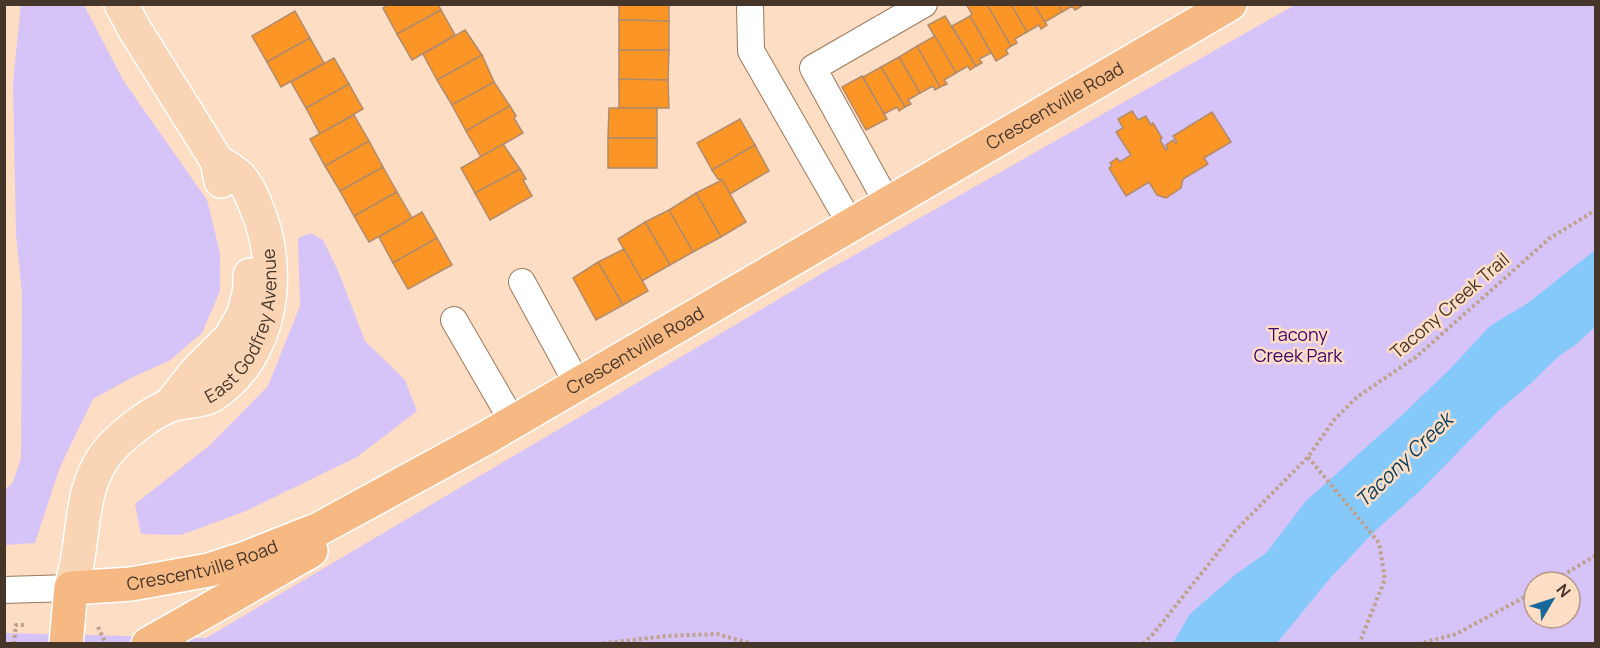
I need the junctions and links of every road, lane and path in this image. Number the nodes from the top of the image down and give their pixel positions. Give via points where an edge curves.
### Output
1 (121, 4) edge
2 (750, 4) edge
3 (924, 4) edge
4 (1230, 4) edge
5 (888, 204) junction
6 (1596, 210) edge
7 (851, 225) junction
8 (522, 282) dead end
9 (454, 320) dead end
10 (578, 385) junction
11 (513, 422) junction
12 (480, 442) junction
13 (1308, 457) junction
14 (1596, 555) edge
15 (1572, 570) edge
16 (71, 588) junction
17 (4, 590) edge
18 (1522, 598) edge
19 (96, 624) dead end
20 (25, 625) dead end
21 (14, 644) edge
22 (66, 644) edge
23 (106, 644) edge
24 (148, 644) edge
25 (597, 644) edge
26 (753, 644) edge
27 (1143, 644) edge
28 (1359, 644) edge
29 (1418, 644) edge

1 - 16 main road, East Godfrey Avenue via 218,161 240,177 253,198 270,249 270,305 261,332 232,378 210,397 171,405 132,429 104,456 92,477 85,503
2 - 7 street via 751,51
3 - 5 street via 813,68
4 - 5 highway, Crescentville Road
5 - 7 highway, Crescentville Road
6 - 13 path, Tacony Creek Trail via 1550,238 1416,357 1357,397 1334,420
7 - 10 highway, Crescentville Road
8 - 10 street
9 - 11 street
10 - 11 highway, Crescentville Road
11 - 12 highway, Crescentville Road
12 - 16 highway, Crescentville Road via 319,528 243,559 209,570 131,584
12 - 24 highway via 320,545
13 - 27 path, Tacony Creek Trail via 1235,531
13 - 28 path via 1379,543 1386,579
14 - 15 path
16 - 17 street, Crescentville Road
16 - 22 highway
18 - 29 path via 1456,634
19 - 23 path
20 - 21 path via 16,625
25 - 26 path via 717,634

